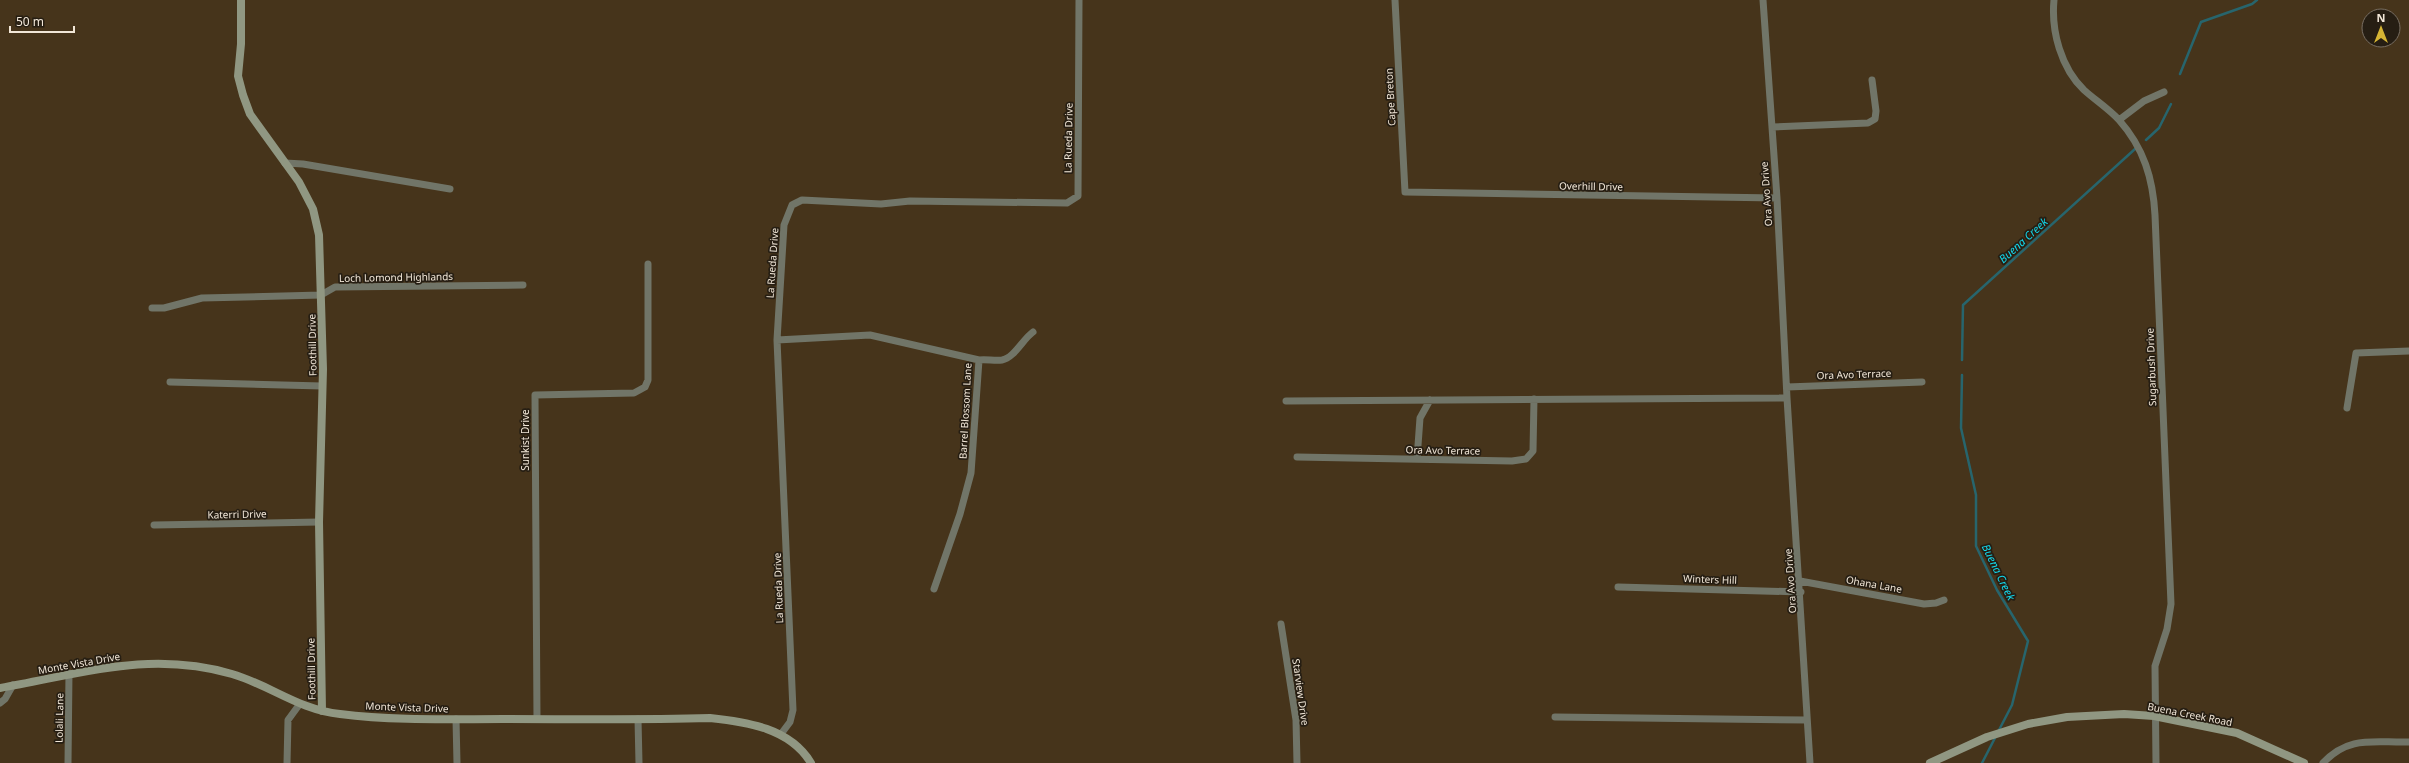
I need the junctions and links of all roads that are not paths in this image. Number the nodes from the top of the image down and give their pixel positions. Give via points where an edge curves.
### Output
1 (241, 0) edge
2 (1079, 0) edge
3 (1395, 0) edge
4 (1763, 0) edge
5 (2054, 0) edge
6 (1872, 80) dead end
7 (2164, 92) dead end
8 (2119, 120) junction
9 (1772, 126) junction
10 (285, 163) junction
11 (450, 189) dead end
12 (1405, 192) joint
13 (1777, 198) junction
14 (648, 264) dead end
15 (523, 285) dead end
16 (321, 295) junction
17 (152, 308) dead end
18 (1033, 332) dead end
19 (777, 340) junction
20 (2409, 352) edge
21 (979, 360) junction
22 (170, 382) dead end
23 (1922, 382) dead end
24 (322, 386) junction
25 (1787, 387) junction
26 (1787, 398) junction
27 (1534, 399) junction
28 (1430, 400) junction
29 (1286, 401) dead end
30 (2347, 408) dead end
31 (1297, 457) dead end
32 (1417, 459) junction
33 (319, 522) junction
34 (154, 525) dead end
35 (1800, 581) junction
36 (1618, 587) dead end
37 (934, 589) dead end
38 (1801, 592) junction
39 (1944, 600) dead end
40 (1281, 624) dead end
41 (69, 674) junction
42 (13, 686) junction
43 (0, 688) edge
44 (0, 703) edge
45 (299, 705) junction
46 (322, 711) junction
47 (2154, 716) junction
48 (1555, 717) dead end
49 (456, 719) junction
50 (537, 719) junction
51 (638, 719) junction
52 (1807, 720) junction
53 (781, 734) junction
54 (2409, 742) edge
55 (68, 763) edge
56 (287, 763) edge
57 (456, 763) edge
58 (639, 763) edge
59 (811, 763) edge
60 (1297, 763) edge
61 (1810, 763) edge
62 (1930, 763) edge
63 (2156, 763) edge
64 (2304, 763) edge
65 (2323, 763) edge

1 - 10 main road, Foothill Drive via 238,76 250,114
2 - 19 street, La Rueda Drive via 1078,196 1067,203 910,201 881,204 796,201 784,225
3 - 12 street, Cape Breton
4 - 9 street, Ora Avo Drive
5 - 8 street, Sugarbush Drive via 2057,39 2072,75 2084,90
6 - 9 street via 1876,111 1875,119 1868,123
7 - 8 street via 2144,101
8 - 47 street, Sugarbush Drive via 2147,164 2152,180 2156,215 2171,604 2167,629 2155,666
9 - 13 street, Ora Avo Drive
10 - 11 street
10 - 16 main road, Foothill Drive via 300,182 313,210 319,235
12 - 13 street, Overhill Drive
13 - 25 street, Ora Avo Drive
14 - 50 street, Sunkist Drive via 648,380 645,387 634,393 535,395
15 - 16 street, Loch Lomond Highlands via 335,287
16 - 17 street, Loch Lomond Highlands via 202,298 164,308
16 - 24 main road, Foothill Drive
18 - 21 street via 1003,360
19 - 21 street, Barrel Blossom Lane via 870,335
19 - 53 street, La Rueda Drive via 793,710 790,722
20 - 30 street via 2356,353
21 - 37 street, Barrel Blossom Lane via 971,473
22 - 24 street
23 - 25 street, Ora Avo Terrace
24 - 33 main road, Foothill Drive
25 - 26 street, Ora Avo Drive
26 - 27 street
26 - 35 street, Ora Avo Drive
27 - 28 street
27 - 32 street, Ora Avo Terrace via 1533,451 1526,459
28 - 29 street
28 - 32 street via 1420,418
31 - 32 street, Ora Avo Terrace
33 - 34 street, Katerri Drive
33 - 46 main road, Foothill Drive
35 - 38 street, Ora Avo Drive
35 - 39 street, Ohana Lane via 1924,604
36 - 38 street, Winters Hill
38 - 52 street, Ora Avo Drive
40 - 60 street, Starview Drive via 1296,720
41 - 42 main road, Monte Vista Drive
41 - 45 main road, Monte Vista Drive via 140,663 188,664 233,674
41 - 55 street, Lolali Lane
42 - 43 main road, Monte Vista Drive
42 - 44 street
45 - 46 main road, Monte Vista Drive
45 - 56 street via 288,720
46 - 49 main road, Monte Vista Drive
47 - 62 main road, Buena Creek Road via 2124,714 2067,717 2028,724 1991,736
47 - 63 street, Sugarbush Drive
47 - 64 main road, Buena Creek Road via 2237,733
48 - 52 street
49 - 50 main road, Monte Vista Drive
49 - 57 street
50 - 51 main road, Monte Vista Drive
51 - 53 main road, Monte Vista Drive via 710,718 749,722
51 - 58 street
52 - 61 street, Ora Avo Drive
53 - 59 main road, Monte Vista Drive via 806,754
54 - 65 street via 2356,742 2335,750

